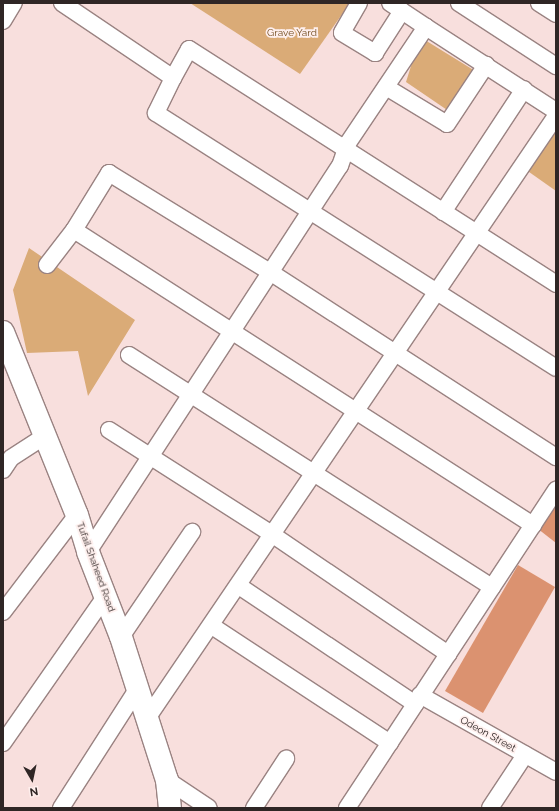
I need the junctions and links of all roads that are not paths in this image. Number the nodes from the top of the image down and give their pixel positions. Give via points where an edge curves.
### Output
1 (14, 3) edge
2 (62, 3) edge
3 (359, 3) edge
4 (459, 3) edge
5 (539, 3) edge
6 (396, 7) edge
7 (556, 14) edge
8 (3, 21) edge
9 (426, 27) junction
10 (486, 65) junction
11 (556, 66) edge
12 (173, 78) junction
13 (386, 87) junction
14 (524, 89) junction
15 (556, 111) edge
16 (556, 116) edge
17 (346, 150) junction
18 (310, 211) junction
19 (443, 212) junction
20 (74, 230) junction
21 (477, 233) junction
22 (47, 265) dead end
23 (270, 272) junction
24 (556, 284) edge
25 (437, 292) junction
26 (232, 331) junction
27 (3, 332) edge
28 (7, 352) edge
29 (396, 354) junction
30 (129, 356) dead end
31 (556, 368) edge
32 (190, 395) junction
33 (357, 412) junction
34 (109, 430) dead end
35 (45, 436) junction
36 (150, 456) junction
37 (556, 457) edge
38 (6, 460) edge
39 (315, 474) junction
40 (556, 490) edge
41 (77, 515) junction
42 (533, 525) junction
43 (192, 532) dead end
44 (273, 535) junction
45 (88, 552) junction
46 (239, 586) junction
47 (492, 587) junction
48 (105, 596) junction
49 (3, 612) edge
50 (212, 626) junction
51 (121, 637) junction
52 (448, 654) junction
53 (138, 688) junction
54 (418, 700) junction
55 (148, 717) junction
56 (3, 743) edge
57 (390, 743) junction
58 (525, 755) junction
59 (286, 759) dead end
60 (556, 772) edge
61 (167, 780) junction
62 (61, 808) edge
63 (170, 808) edge
64 (209, 808) edge
65 (254, 808) edge
66 (347, 808) edge
67 (490, 808) edge

1 - 8 street
2 - 12 street
3 - 6 street via 342,33 375,53
4 - 11 street
5 - 7 street
6 - 9 street
9 - 10 street
9 - 13 street
10 - 13 street via 447,124
10 - 14 street
12 - 17 street via 189,49
12 - 18 street via 156,113
13 - 17 street
14 - 15 street
14 - 19 street
16 - 21 street
17 - 18 street via 340,166
17 - 19 street
18 - 23 street
18 - 25 street
19 - 21 street
20 - 22 street
20 - 23 street via 109,173
20 - 26 street
21 - 24 street
21 - 25 street
23 - 26 street
23 - 29 street
25 - 29 street
25 - 31 street
26 - 32 street
26 - 33 street
27 - 28 street, Tufail Shaheed Road
28 - 35 street, Tufail Shaheed Road
29 - 33 street
29 - 37 street
30 - 32 street
32 - 36 street
32 - 39 street
33 - 39 street
33 - 42 street
34 - 36 street
35 - 38 street
35 - 41 street, Tufail Shaheed Road
36 - 44 street
36 - 45 street
39 - 44 street
39 - 47 street
40 - 42 street
41 - 45 street, Tufail Shaheed Road
41 - 49 street
42 - 47 street
43 - 51 street
44 - 46 street
44 - 52 street
45 - 48 street, Tufail Shaheed Road
46 - 50 street
46 - 54 street, Odeon Street
47 - 52 street
48 - 51 street, Tufail Shaheed Road
48 - 56 street
50 - 55 street
50 - 57 street
51 - 53 street, Tufail Shaheed Road
52 - 54 street
53 - 55 street, Tufail Shaheed Road
53 - 62 street
54 - 57 street
54 - 58 street, Odeon Street
55 - 61 street, Tufail Shaheed Road
57 - 66 street
58 - 60 street, Odeon Street
58 - 67 street
59 - 65 street
61 - 63 street, Tufail Shaheed Road
61 - 64 street

